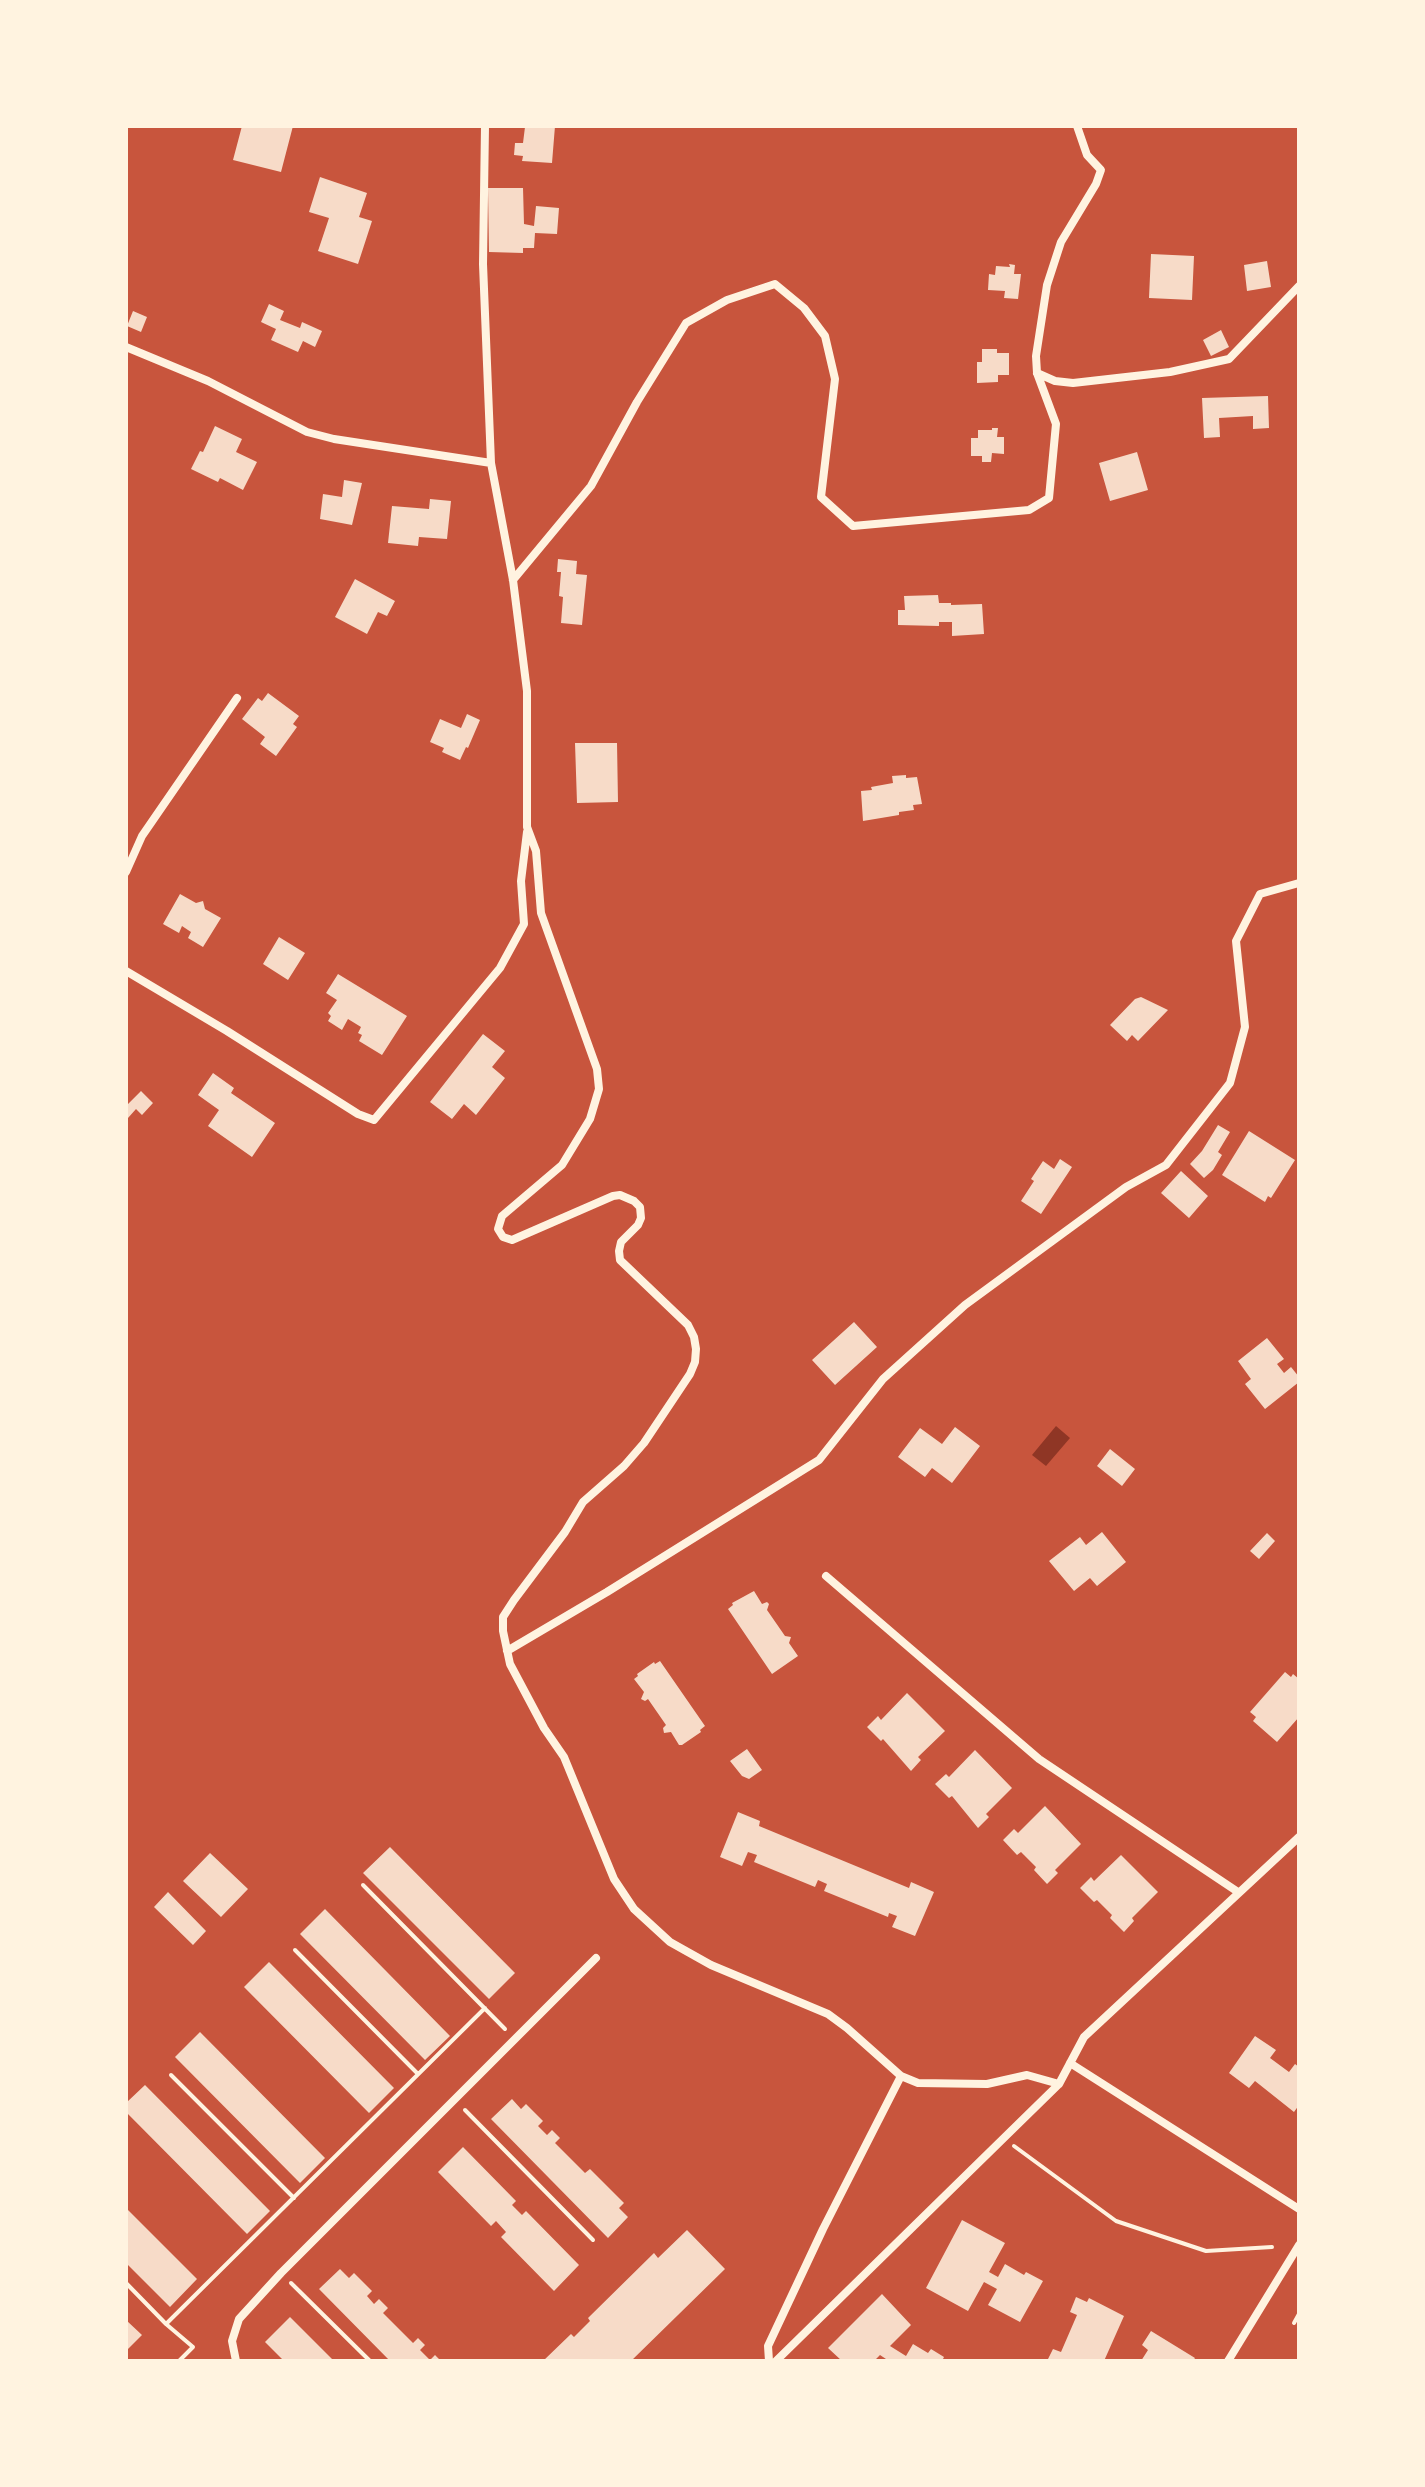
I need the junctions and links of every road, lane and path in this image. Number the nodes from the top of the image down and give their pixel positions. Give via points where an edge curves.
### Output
1 (485, 126) edge
2 (1077, 126) edge
3 (1299, 286) edge
4 (126, 347) edge
5 (1037, 373) junction
6 (491, 463) junction
7 (513, 580) junction
8 (237, 698) dead end
9 (527, 827) junction
10 (126, 872) edge
11 (1299, 883) edge
12 (126, 971) edge
13 (826, 1576) dead end
14 (507, 1651) junction
15 (1299, 1837) edge
16 (363, 1885) dead end
17 (1238, 1892) junction
18 (295, 1950) dead end
19 (596, 1958) dead end
20 (485, 2008) junction
21 (515, 2039) junction
22 (1070, 2063) junction
23 (418, 2074) junction
24 (171, 2075) dead end
25 (901, 2076) junction
26 (1059, 2084) junction
27 (455, 2099) junction
28 (1004, 2156) dead end
29 (294, 2198) junction
30 (1299, 2209) edge
31 (593, 2240) dead end
32 (1299, 2245) edge
33 (1272, 2247) dead end
34 (281, 2273) junction
35 (126, 2283) edge
36 (1299, 2314) edge
37 (1294, 2323) dead end
38 (166, 2324) junction
39 (179, 2361) edge
40 (236, 2361) edge
41 (370, 2361) edge
42 (769, 2361) edge
43 (776, 2361) edge
44 (1228, 2361) edge

1 - 6 street via 483,264
2 - 5 street via 1087,155 1101,170 1061,242 1047,285
3 - 5 street via 1229,359 1073,383
4 - 6 street via 208,381 307,432
5 - 7 street via 1056,424 1049,498 1029,510 853,526 821,497 835,379 825,336 804,308 775,284 727,300 686,323 591,486
6 - 7 street
7 - 9 street via 527,691
8 - 10 street via 142,836
9 - 12 street via 521,881 524,924 500,968 374,1120
9 - 14 street via 536,851 541,913 597,1069 599,1089 590,1119 562,1165 502,1216 498,1229 512,1240 613,1196 634,1201 642,1213 621,1242 620,1260 688,1325 696,1349 690,1374 644,1443 583,1502 503,1617
11 - 14 street via 1260,894 1236,941 1245,1027 1230,1083 1166,1165 1126,1187 965,1305 883,1379 819,1460
13 - 17 street via 1039,1759
14 - 25 street via 564,1757 614,1879 634,1909 670,1942 711,1965 828,2014
15 - 17 street
16 - 20 path
17 - 22 street via 1084,2037
18 - 23 path
19 - 21 street
20 - 21 path
20 - 23 path
21 - 27 street
22 - 26 street
22 - 30 street
23 - 29 path
24 - 29 path
25 - 26 street via 918,2083 987,2084 1027,2075
25 - 42 street via 768,2346
26 - 43 street
27 - 31 path
27 - 34 street
28 - 33 path via 1015,2145 1116,2221 1206,2251
29 - 38 path
32 - 44 street
34 - 40 street via 239,2319 232,2341
34 - 41 path
35 - 38 path
36 - 37 path
38 - 39 path via 193,2347

